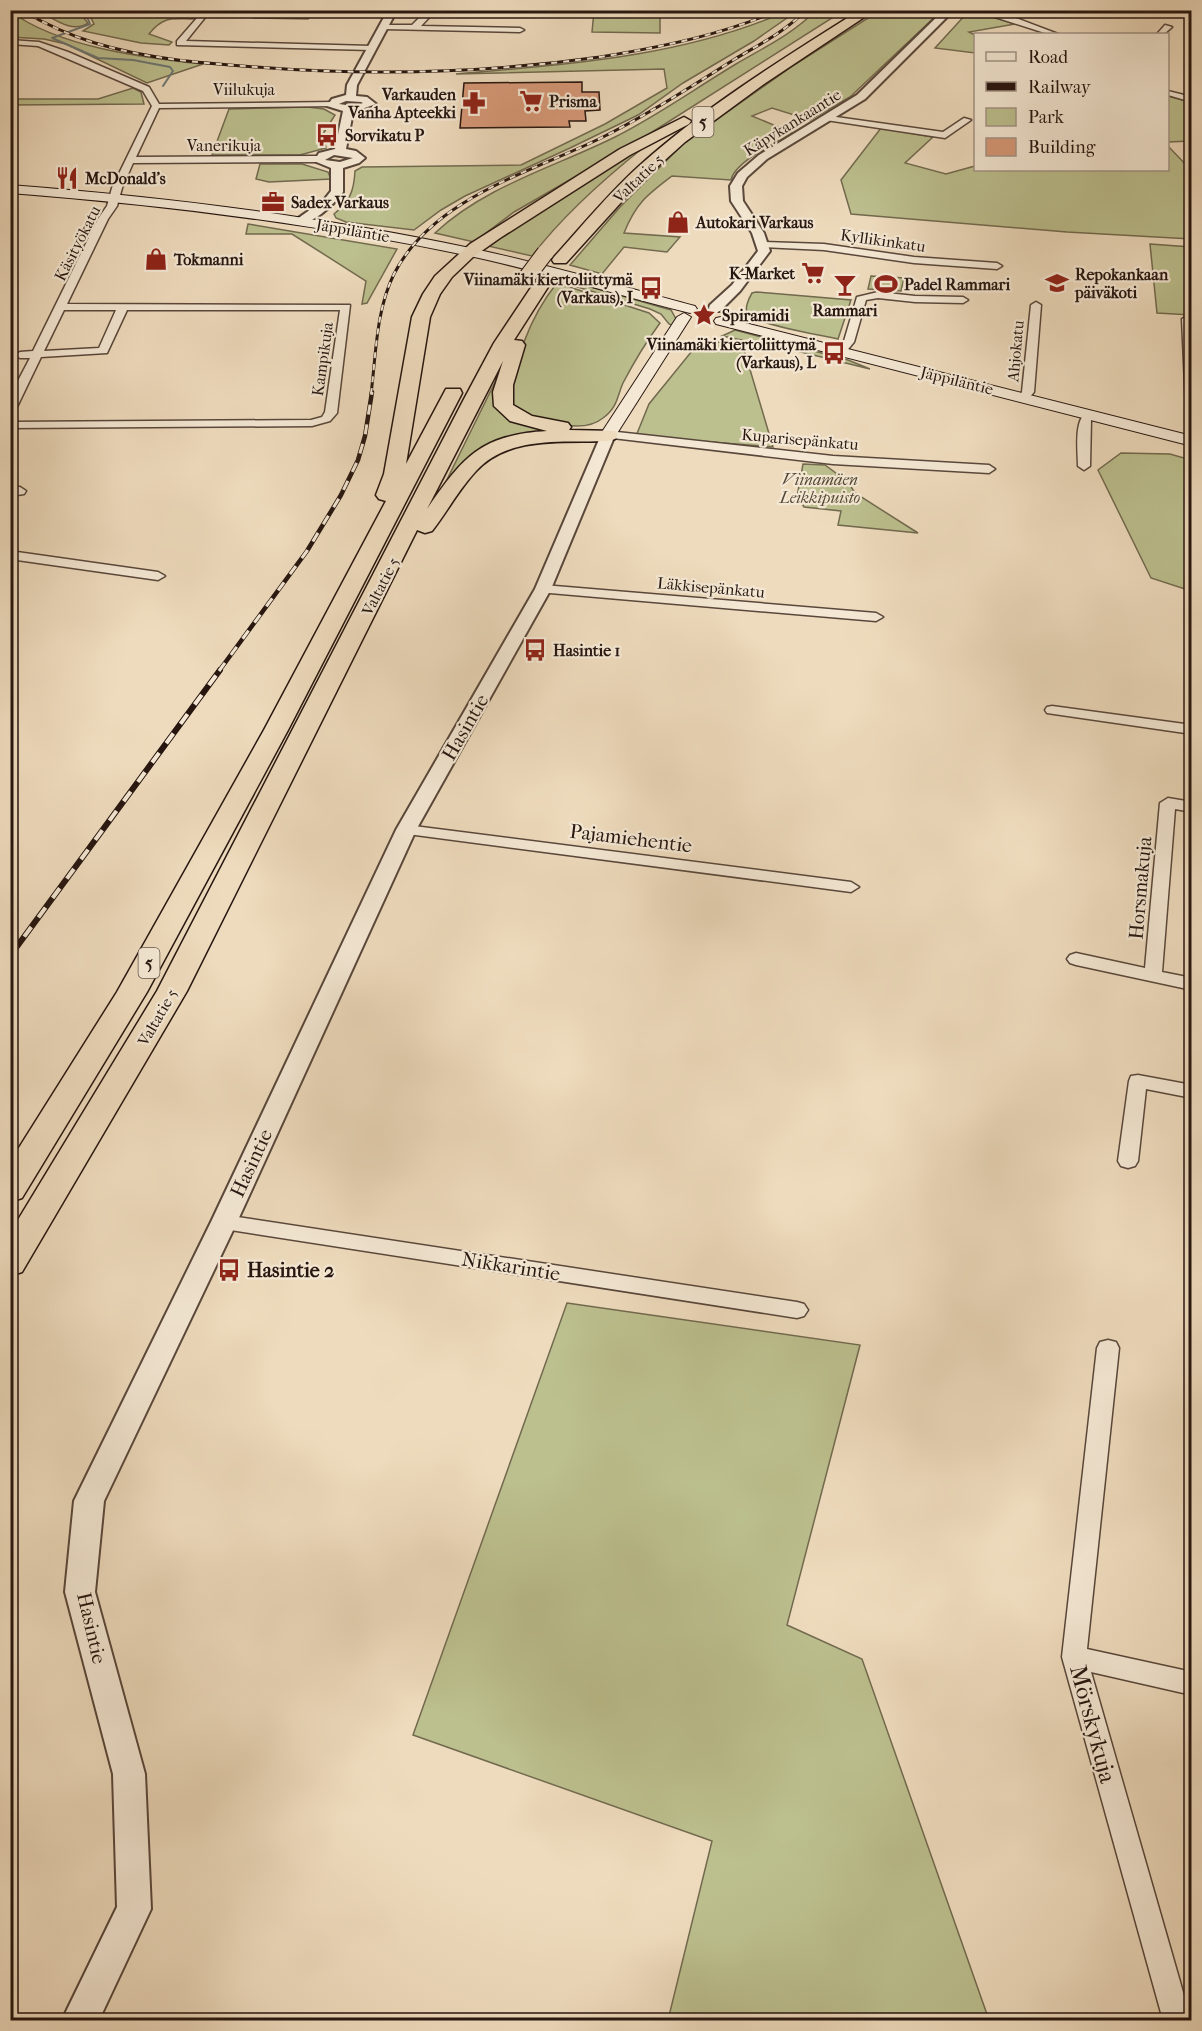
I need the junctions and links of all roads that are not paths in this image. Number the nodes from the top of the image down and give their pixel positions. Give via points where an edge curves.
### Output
1 (208, 10) edge
2 (393, 10) edge
3 (431, 10) edge
4 (851, 10) edge
5 (869, 10) edge
6 (950, 10) edge
7 (976, 10) edge
8 (384, 27) junction
9 (1168, 27) dead end
10 (414, 28) junction
11 (520, 30) dead end
12 (1051, 33) edge
13 (1161, 33) edge
14 (10, 42) edge
15 (371, 48) junction
16 (1169, 93) edge
17 (1190, 98) edge
18 (332, 104) joint
19 (350, 104) junction
20 (156, 106) junction
21 (829, 118) junction
22 (967, 120) dead end
23 (684, 121) junction
24 (340, 152) junction
25 (318, 159) junction
26 (130, 160) junction
27 (337, 165) junction
28 (10, 189) edge
29 (116, 197) junction
30 (590, 203) dead end
31 (301, 221) junction
32 (764, 245) junction
33 (469, 252) junction
34 (997, 266) dead end
35 (532, 284) junction
36 (963, 300) dead end
37 (1035, 305) dead end
38 (61, 307) junction
39 (123, 307) junction
40 (521, 316) junction
41 (701, 319) junction
42 (1187, 319) dead end
43 (483, 341) dead end
44 (10, 346) edge
45 (40, 349) junction
46 (841, 351) junction
47 (20, 355) dead end
48 (460, 380) dead end
49 (1024, 397) junction
50 (1191, 407) edge
51 (10, 409) edge
52 (1089, 414) junction
53 (10, 425) edge
54 (608, 435) junction
55 (1191, 441) edge
56 (1084, 466) dead end
57 (989, 469) dead end
58 (387, 521) junction
59 (10, 555) edge
60 (158, 576) dead end
61 (384, 578) junction
62 (543, 589) junction
63 (876, 617) dead end
64 (1052, 710) dead end
65 (1191, 730) edge
66 (1191, 807) edge
67 (406, 830) junction
68 (851, 888) dead end
69 (1076, 959) dead end
70 (1153, 976) junction
71 (1191, 984) edge
72 (1191, 1092) edge
73 (1128, 1161) dead end
74 (10, 1190) edge
75 (224, 1222) junction
76 (10, 1263) edge
77 (797, 1310) dead end
78 (1108, 1348) dead end
79 (1074, 1657) junction
80 (1191, 1684) edge
81 (80, 2020) edge
82 (1177, 2020) edge

1 - 15 street via 180,43
2 - 8 street
3 - 10 street
4 - 23 highway, Valtatie 5 / 5
5 - 35 highway, Valtatie 5 / 5 via 710,116 655,160 553,253
6 - 21 street, Käpykankaantie via 878,83
7 - 12 street
8 - 10 street
8 - 15 street
9 - 13 street
10 - 11 street
14 - 20 street via 39,44 65,54 146,90
15 - 19 street via 352,85
16 - 17 street
18 - 19 street via 340,99
18 - 20 street, Viilukuja
19 - 24 street
20 - 26 street, Käsityökatu
21 - 22 street via 945,135
21 - 32 street, Käpykankaantie via 751,165 736,186 737,201
23 - 30 highway, Valtatie 5 / 5
23 - 33 highway via 576,182
24 - 25 street
24 - 27 street via 360,158
25 - 26 street, Vanerikuja
25 - 27 street
26 - 29 street, Käsityökatu
27 - 31 street via 336,192
28 - 29 main road, Jäppiläntie
29 - 31 main road, Jäppiläntie
29 - 38 street, Käsityökatu
31 - 33 main road, Jäppiläntie
32 - 34 street, Kyllikinkatu via 830,247 914,260
32 - 41 street via 762,256 750,272 724,302
33 - 41 main road, Jäppiläntie
33 - 58 highway via 440,280 421,317 394,474 385,499
35 - 40 highway, Valtatie 5 / 5
35 - 43 highway, Valtatie 5 / 5
36 - 46 street via 878,295 861,298 849,342
37 - 49 street, Ahjokatu via 1028,392
38 - 39 street, Kampikuja
38 - 45 street, Käsityökatu
39 - 45 street via 103,351
39 - 53 street, Kampikuja via 346,307 330,413 326,419 312,423
40 - 54 highway via 502,400 507,410 532,422
40 - 61 highway, Valtatie 5 / 5 via 472,401
41 - 46 main road, Jäppiläntie
41 - 54 main road, Hasintie via 664,350
42 - 50 street
44 - 45 street
45 - 47 street
45 - 51 street, Käsityökatu
46 - 49 main road, Jäppiläntie
48 - 58 highway, Valtatie 5 / 5
49 - 52 main road, Jäppiläntie
52 - 55 main road, Jäppiläntie
52 - 56 street via 1085,419
54 - 57 street, Kuparisepänkatu via 833,460
54 - 61 highway via 530,438 488,450 460,478
54 - 62 street, Hasintie
58 - 74 highway, Valtatie 5 / 5 via 132,992
59 - 60 street
61 - 76 highway, Valtatie 5 / 5 via 172,991
62 - 63 street, Läkkisepänkatu
62 - 67 street, Hasintie
64 - 65 street
66 - 70 street, Horsmakuja via 1168,803
67 - 68 street, Pajamiehentie
67 - 75 street, Hasintie
69 - 70 street
70 - 71 street
72 - 73 street via 1138,1081
75 - 77 street, Nikkarintie
75 - 81 street, Hasintie via 89,1501 80,1592 129,1774 134,1909
78 - 79 street, Mörskykuja
79 - 80 street
79 - 82 street, Mörskykuja

